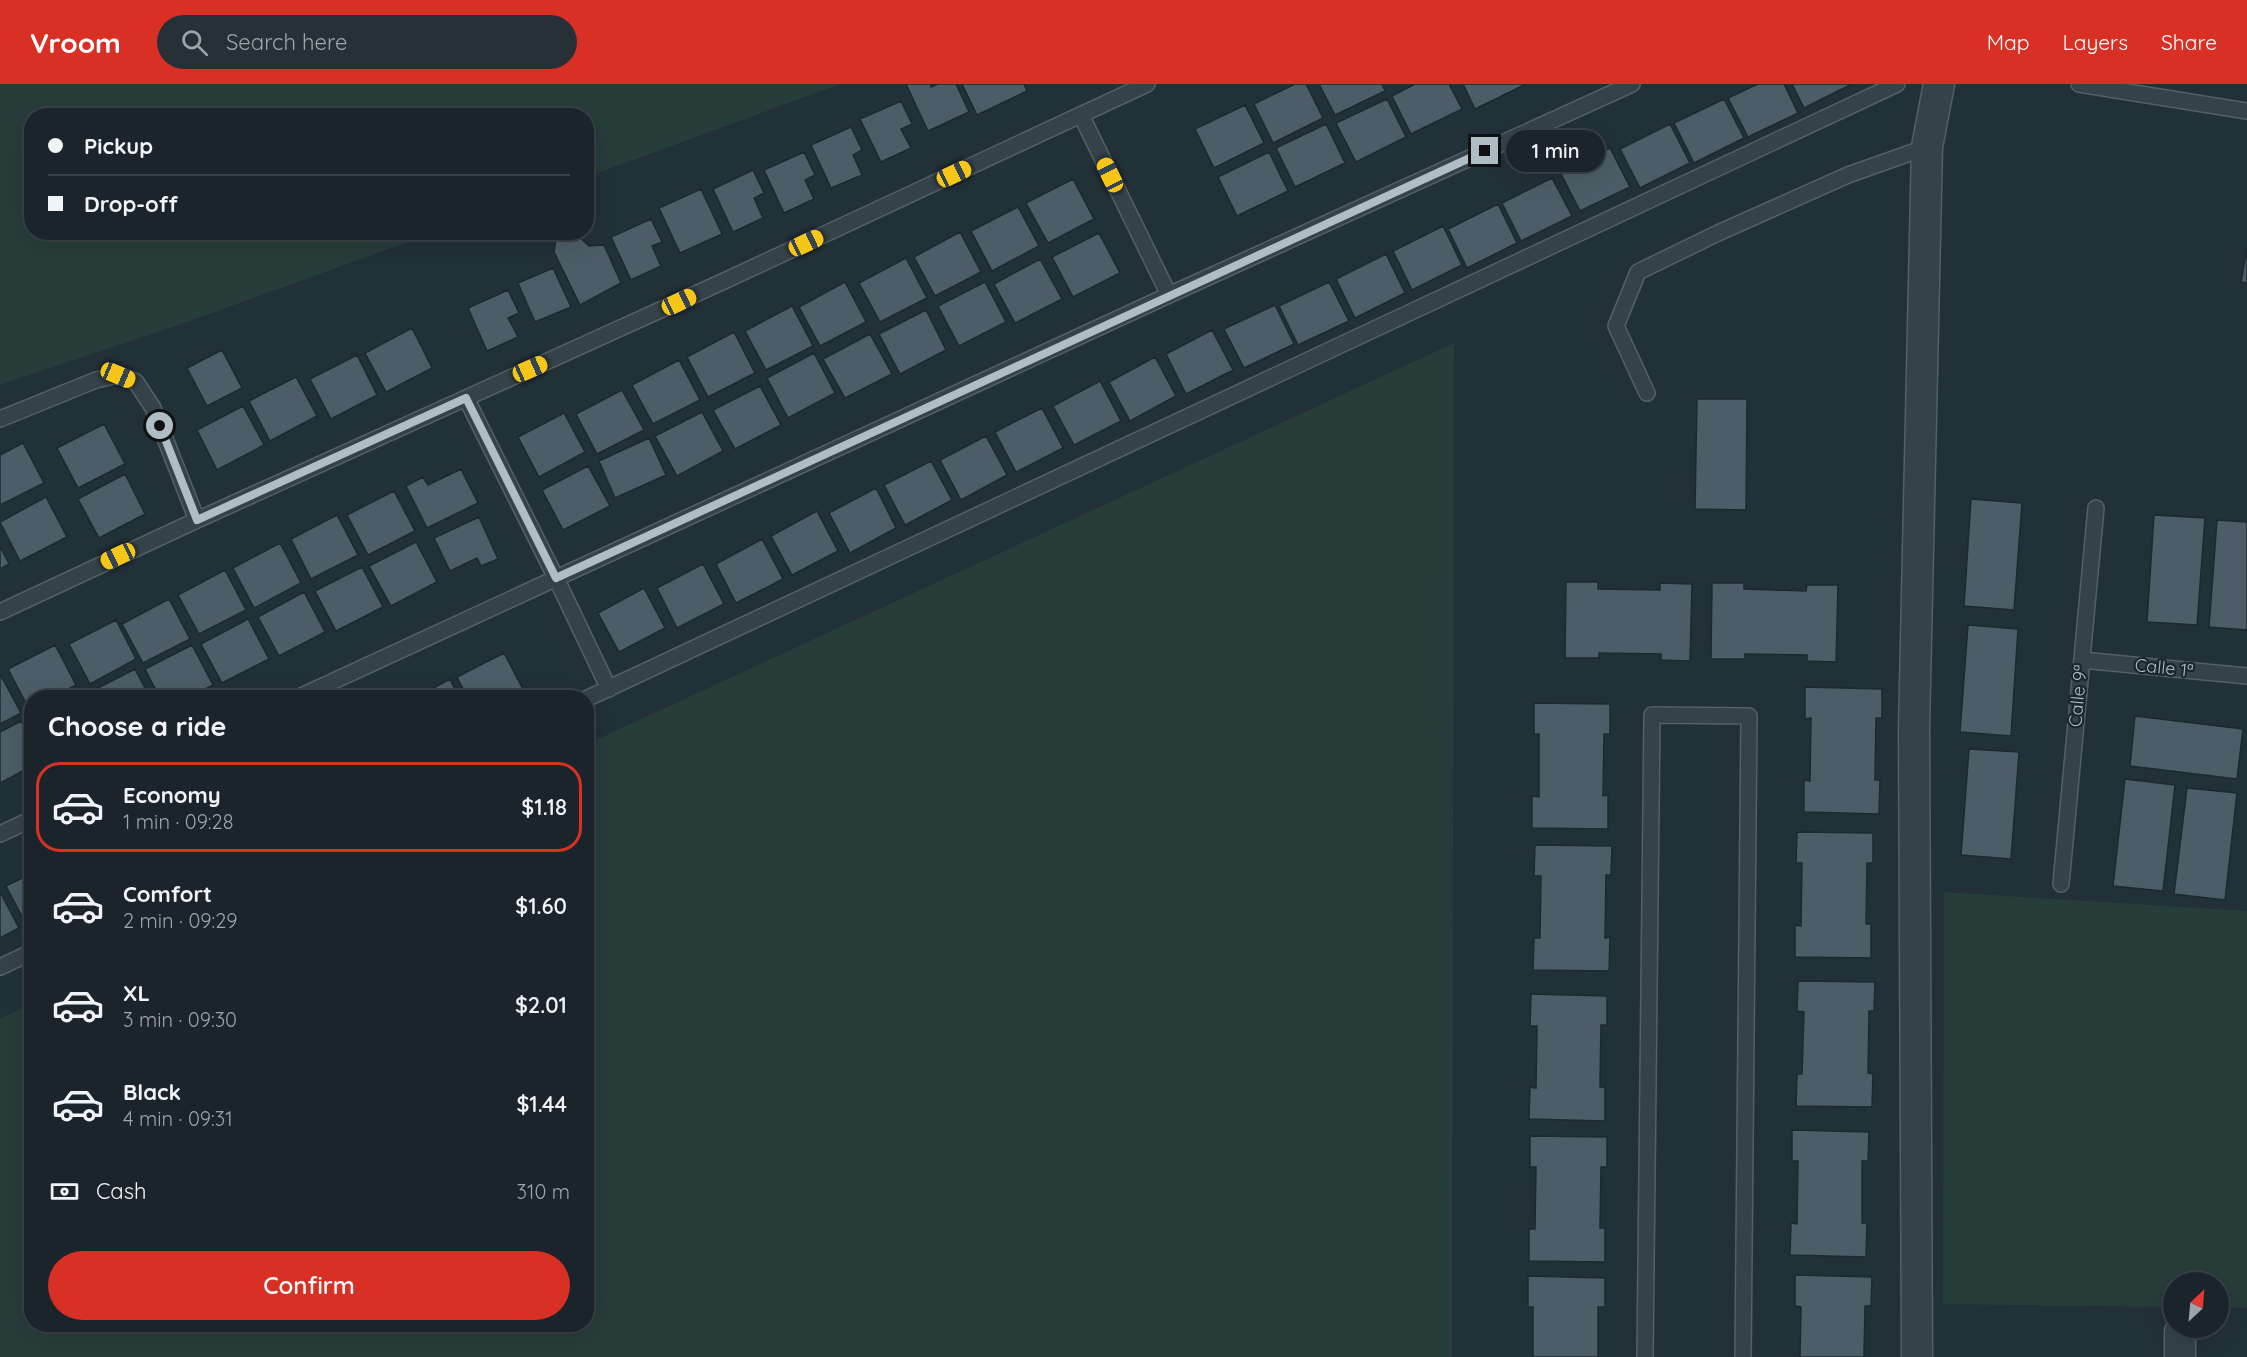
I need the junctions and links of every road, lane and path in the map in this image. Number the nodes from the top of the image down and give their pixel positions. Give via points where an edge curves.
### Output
1 (1147, 84) edge
2 (1632, 84) edge
3 (1897, 84) edge
4 (1939, 84) edge
5 (2079, 84) edge
6 (2247, 111) edge
7 (1081, 115) junction
8 (1927, 147) junction
9 (1169, 295) junction
10 (1647, 393) dead end
11 (466, 398) junction
12 (0, 419) edge
13 (2096, 508) dead end
14 (197, 520) junction
15 (556, 578) junction
16 (0, 612) edge
17 (2082, 660) junction
18 (2247, 676) edge
19 (609, 689) junction
20 (314, 690) edge
21 (594, 696) edge
22 (24, 823) edge
23 (0, 834) edge
24 (2061, 884) dead end
25 (24, 956) edge
26 (0, 967) edge
27 (1645, 1357) edge
28 (1743, 1357) edge
29 (1917, 1357) edge

1 - 7 lane
2 - 9 lane
3 - 19 lane
4 - 8 street
5 - 6 lane
7 - 9 lane
7 - 11 lane
8 - 10 lane via 1848,175 1638,272 1616,326
8 - 29 street via 1914,729
9 - 15 lane
11 - 14 lane
11 - 15 lane
12 - 14 lane via 96,380 118,375 136,382 153,408
13 - 17 lane, Calle 9ª
14 - 16 lane
15 - 19 lane
15 - 20 lane
17 - 18 lane, Calle 1ª
17 - 24 lane, Calle 9ª
19 - 21 lane
22 - 23 lane
25 - 26 lane
27 - 28 lane via 1652,715 1749,716

